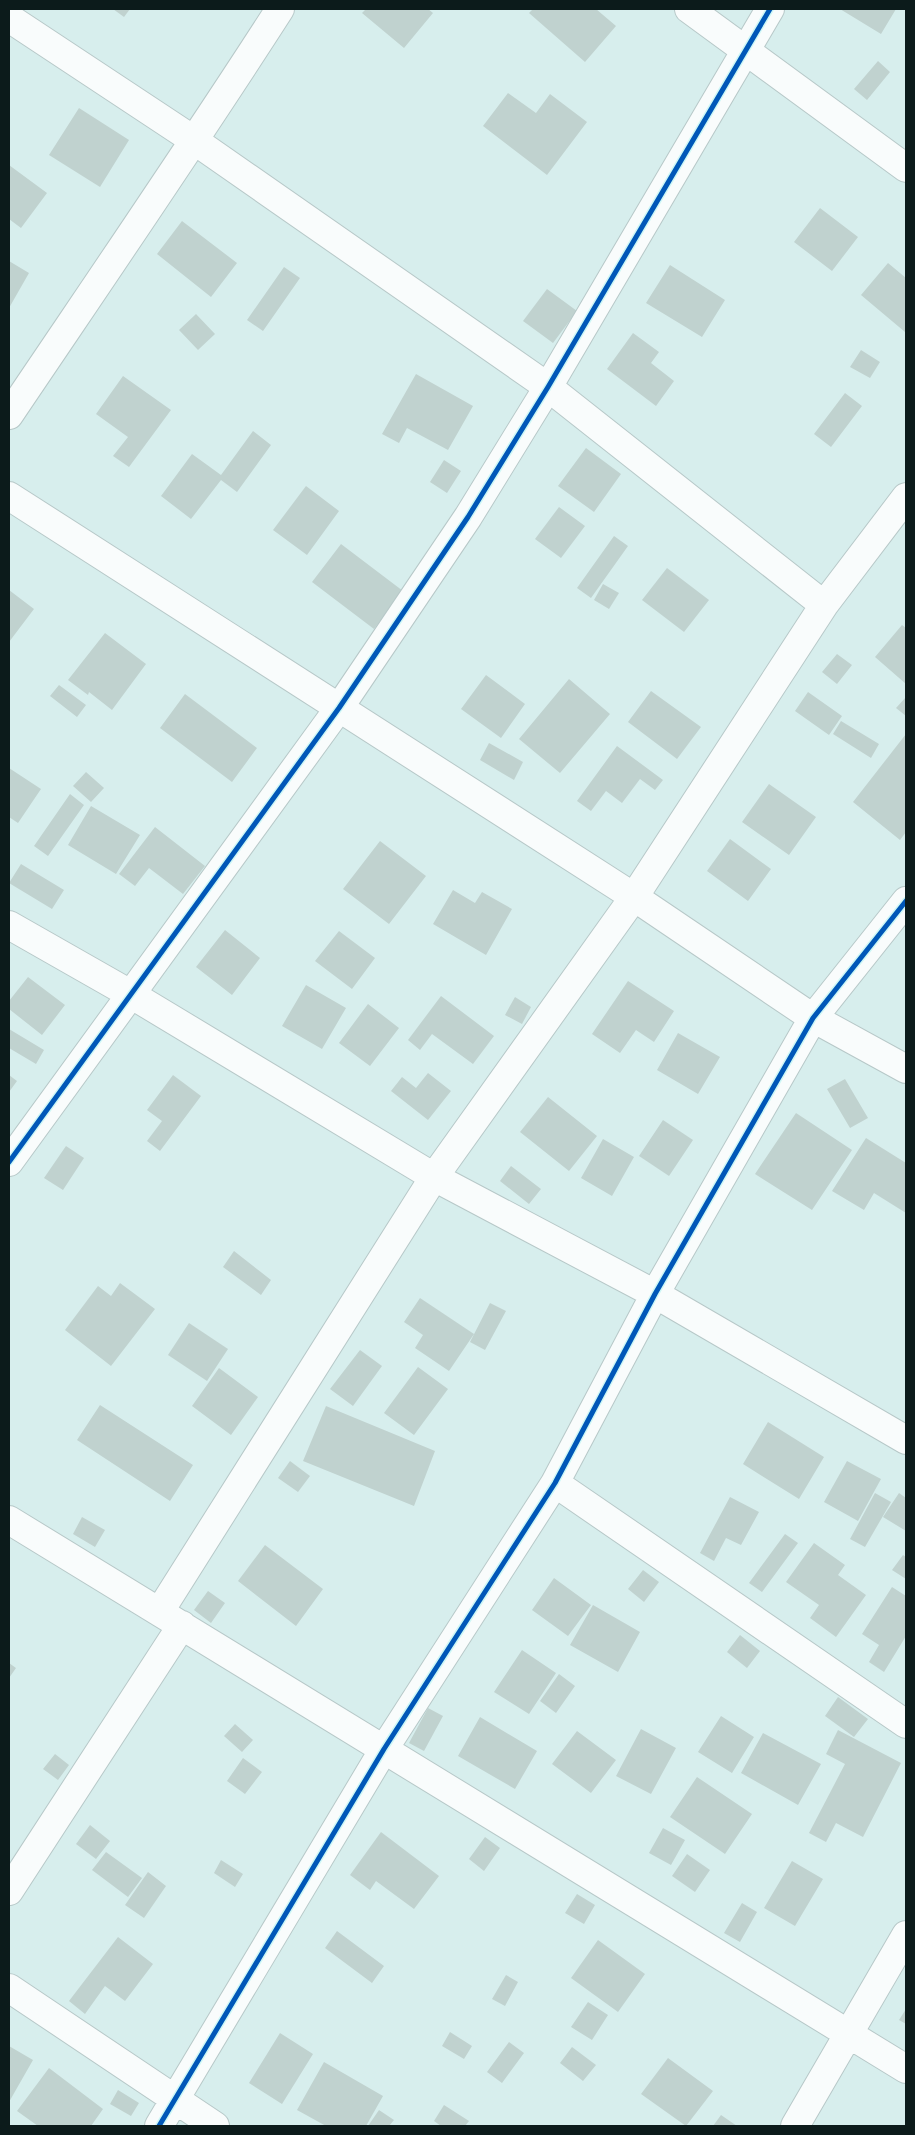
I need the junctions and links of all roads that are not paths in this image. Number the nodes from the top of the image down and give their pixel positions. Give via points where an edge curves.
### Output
1 (280, 9) edge
2 (689, 9) edge
3 (770, 9) edge
4 (9, 18) edge
5 (746, 49) junction
6 (195, 141) junction
7 (906, 168) edge
8 (548, 387) junction
9 (9, 415) edge
10 (9, 496) edge
11 (906, 497) edge
12 (824, 605) junction
13 (339, 708) junction
14 (634, 897) junction
15 (906, 901) edge
16 (9, 924) edge
17 (132, 995) junction
18 (813, 1018) junction
19 (906, 1069) edge
20 (9, 1162) edge
21 (434, 1177) junction
22 (656, 1294) junction
23 (906, 1440) edge
24 (555, 1483) junction
25 (9, 1520) edge
26 (160, 1611) junction
27 (182, 1625) junction
28 (906, 1724) edge
29 (384, 1749) junction
30 (9, 1890) edge
31 (906, 1935) edge
32 (9, 1988) edge
33 (848, 2033) junction
34 (906, 2069) edge
35 (174, 2100) junction
36 (159, 2126) edge
37 (215, 2126) edge
38 (795, 2126) edge

1 - 6 street
2 - 5 street
3 - 5 street
4 - 6 street
5 - 7 street
5 - 8 street
6 - 8 street
6 - 9 street
8 - 12 street
8 - 13 street via 468,517
10 - 13 street
11 - 12 street
12 - 14 street
13 - 14 street
13 - 17 street
14 - 18 street
14 - 21 street
15 - 18 street
16 - 17 street
17 - 20 street
17 - 21 street
18 - 19 street
18 - 22 street
21 - 22 street
21 - 26 street
22 - 23 street
22 - 24 street
24 - 28 street
24 - 29 street
25 - 26 street
26 - 27 street
27 - 29 street
27 - 30 street
29 - 33 street
29 - 35 street
31 - 33 street
32 - 35 street
33 - 34 street
33 - 38 street
35 - 36 street
35 - 37 street

